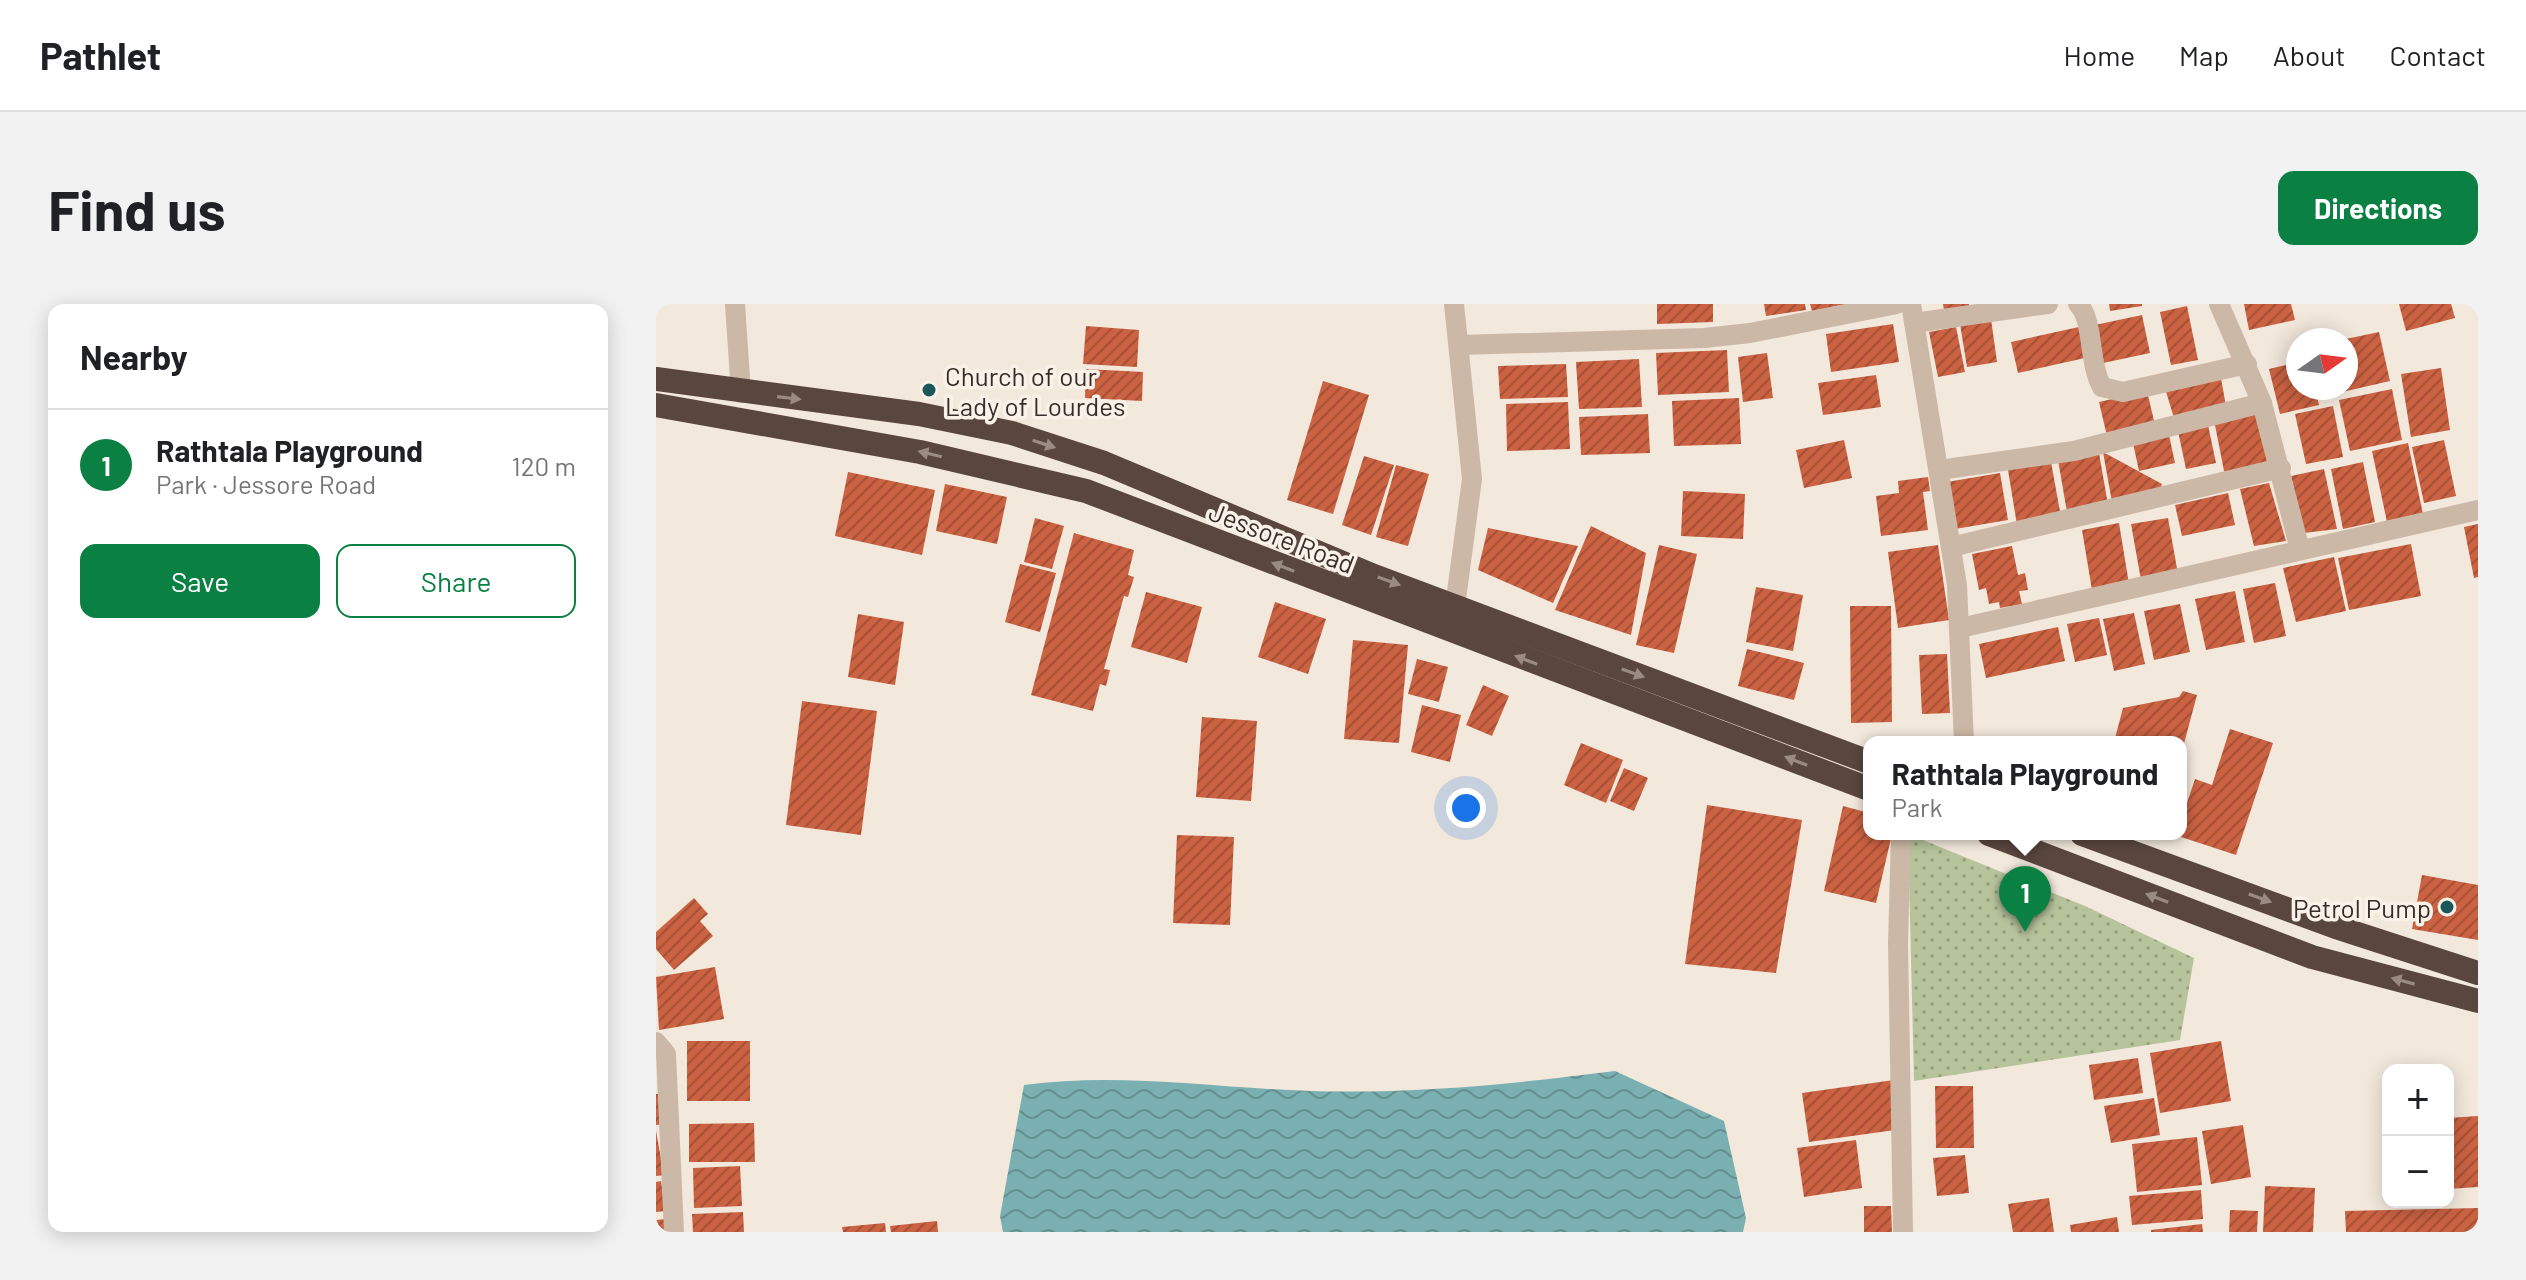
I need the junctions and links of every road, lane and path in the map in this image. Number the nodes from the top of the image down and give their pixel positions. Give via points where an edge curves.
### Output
1 (735, 304) edge
2 (1454, 304) edge
3 (1897, 304) edge
4 (2048, 304) edge
5 (2078, 304) edge
6 (2219, 304) edge
7 (1913, 314) edge
8 (1459, 345) junction
9 (2247, 364) junction
10 (656, 379) edge
11 (741, 393) junction
12 (2262, 403) junction
13 (656, 405) edge
14 (2281, 468) junction
15 (1939, 470) junction
16 (2478, 510) edge
17 (1951, 547) junction
18 (2300, 550) junction
19 (1454, 604) junction
20 (1960, 628) junction
21 (1452, 632) junction
22 (1964, 736) edge
23 (1863, 760) edge
24 (1863, 787) edge
25 (1901, 840) edge
26 (2005, 840) edge
27 (2098, 840) edge
28 (2478, 973) edge
29 (2478, 1001) edge
30 (656, 1042) edge
31 (674, 1232) edge
32 (1903, 1232) edge

1 - 11 street
2 - 8 street
3 - 8 street via 1704,338
4 - 7 street
5 - 9 street via 2087,317 2093,371 2102,387 2123,392
6 - 9 street
7 - 15 street
8 - 19 street via 1472,479
9 - 12 street
10 - 11 highway
11 -> 19 highway via 919,414 1012,433 1104,463
12 - 14 street
12 - 15 street via 2074,451
21 -> 13 highway, Jessore Road via 1086,491 920,452
14 - 17 street
14 - 18 street
15 - 17 street
16 - 18 street
17 - 20 street
18 - 20 street
19 - 21 street
19 -> 23 highway
20 - 22 street
24 -> 21 highway, Jessore Road
25 - 32 street
29 -> 26 highway via 2312,957
27 -> 28 highway
30 - 31 street via 666,1054

